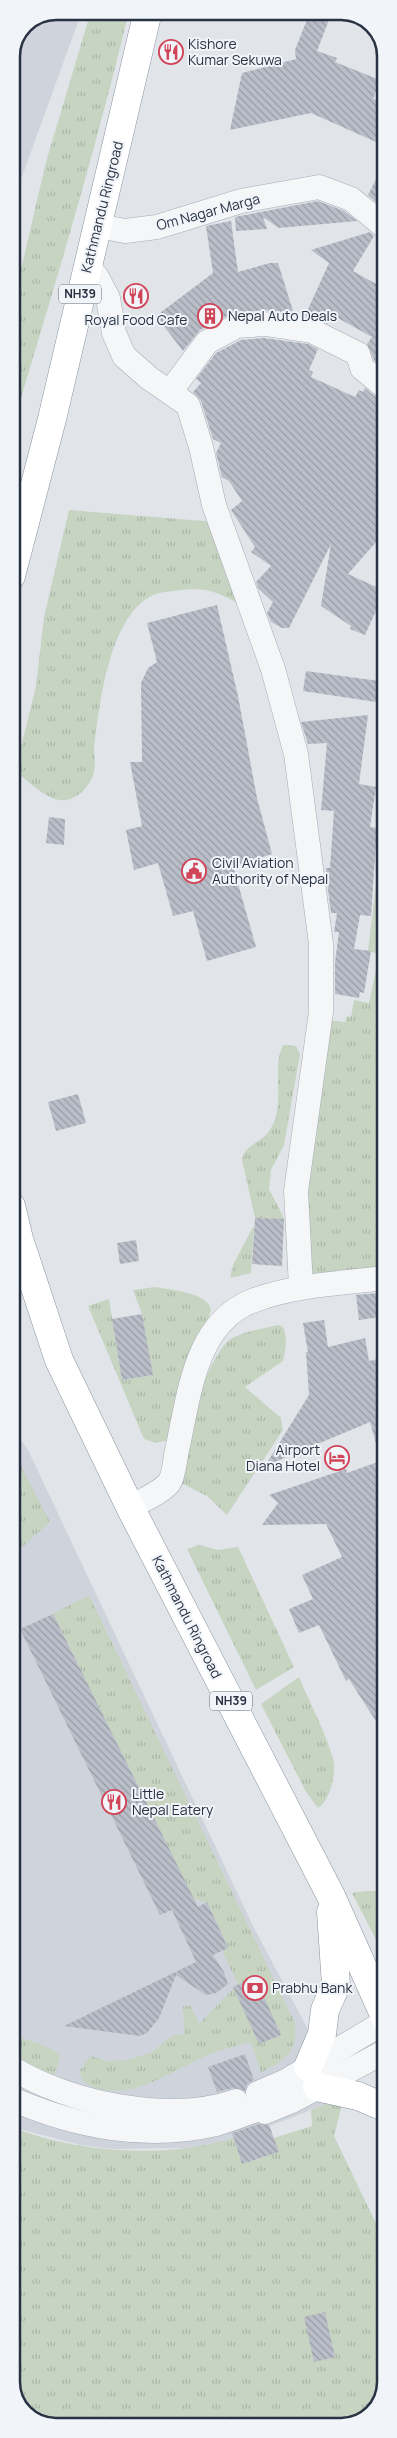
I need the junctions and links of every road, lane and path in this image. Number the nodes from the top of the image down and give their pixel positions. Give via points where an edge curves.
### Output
1 (146, 20) edge
2 (377, 220) edge
3 (98, 226) junction
4 (87, 265) junction
5 (377, 380) edge
6 (170, 392) junction
7 (20, 542) edge
8 (20, 1239) edge
9 (377, 1279) edge
10 (301, 1287) junction
11 (130, 1507) junction
12 (330, 1896) junction
13 (377, 2000) edge
14 (377, 2027) edge
15 (377, 2054) edge
16 (20, 2072) edge
17 (313, 2077) junction
18 (20, 2103) edge
19 (255, 2104) junction
20 (377, 2104) edge

1 - 3 highway, Kathmandu Ringroad / NH39
2 - 3 street, Om Nagar Marga via 351,199 319,187 241,201 157,227 125,231
3 - 4 highway, Kathmandu Ringroad / NH39
4 - 6 street via 108,298 114,333 124,356 148,378
4 - 7 highway, Kathmandu Ringroad / NH39
5 - 6 street via 362,368 358,354 312,331 265,324 237,326 207,342
6 - 10 street via 188,405 214,505 273,669 296,754 321,944 321,1012 296,1184
8 - 11 highway, Kathmandu Ringroad / NH39 via 59,1360
9 - 10 street
10 - 11 street via 250,1302 221,1321 209,1337 193,1381 170,1482 154,1495
11 - 12 highway, Kathmandu Ringroad / NH39
12 - 13 highway, Kathmandu Ringroad / NH39
12 - 17 highway via 336,1985 325,2010
14 - 17 street
15 - 17 street
16 - 19 street via 43,2084 98,2102 155,2110
17 - 19 street via 286,2081
17 - 20 highway
18 - 19 street via 82,2124 147,2131 217,2124

